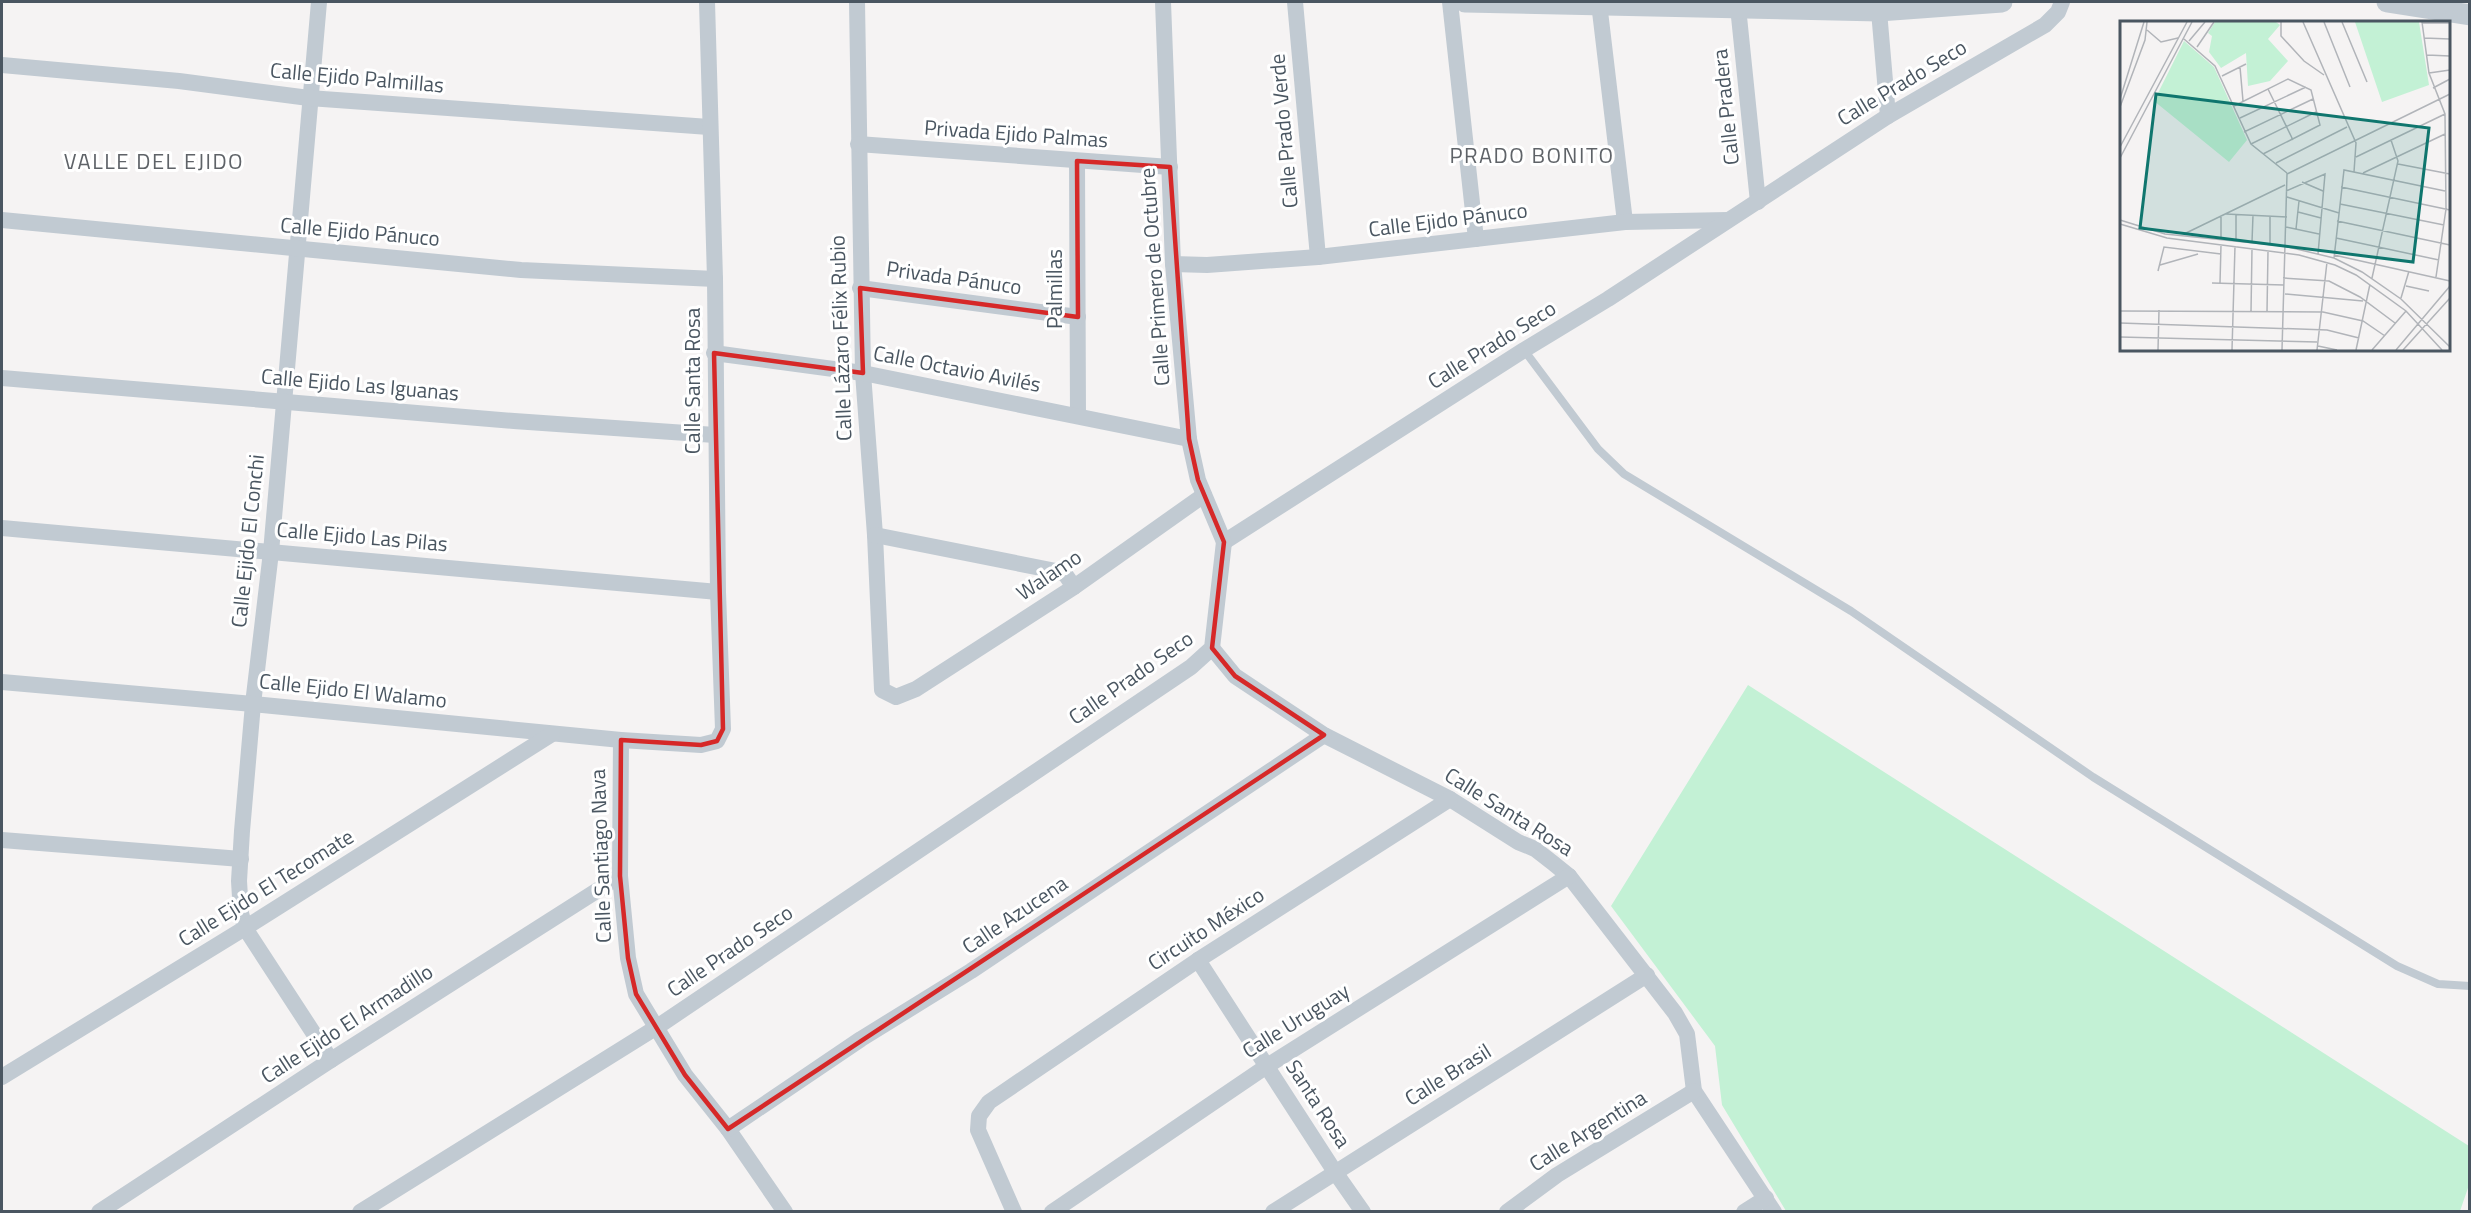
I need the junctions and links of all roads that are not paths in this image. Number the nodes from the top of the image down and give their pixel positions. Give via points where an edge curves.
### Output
1 (319, 2) edge
2 (707, 2) edge
3 (857, 2) edge
4 (1163, 2) edge
5 (1295, 2) edge
6 (1450, 2) edge
7 (1465, 2) edge
8 (2002, 2) edge
9 (2062, 2) edge
10 (2387, 2) edge
11 (1599, 3) junction
12 (1738, 7) junction
13 (1879, 11) junction
14 (2469, 15) edge
15 (2, 65) edge
16 (309, 98) junction
17 (1888, 116) junction
18 (709, 127) junction
19 (858, 144) junction
20 (1077, 161) junction
21 (1170, 167) junction
22 (1758, 202) junction
23 (2, 220) edge
24 (1729, 220) junction
25 (1625, 222) junction
26 (1476, 239) junction
27 (296, 249) junction
28 (1318, 257) junction
29 (1173, 264) junction
30 (715, 279) junction
31 (860, 288) junction
32 (1078, 317) junction
33 (1524, 350) junction
34 (714, 353) junction
35 (863, 373) junction
36 (2, 378) edge
37 (284, 401) junction
38 (1078, 416) junction
39 (715, 435) junction
40 (1189, 439) junction
41 (1204, 495) junction
42 (2, 528) edge
43 (874, 535) junction
44 (1224, 542) junction
45 (271, 552) junction
46 (1074, 586) junction
47 (718, 592) junction
48 (1212, 648) junction
49 (2, 682) edge
50 (916, 689) joint
51 (253, 704) junction
52 (552, 734) junction
53 (1324, 735) junction
54 (621, 740) junction
55 (700, 745) joint
56 (1450, 799) junction
57 (2, 840) edge
58 (241, 859) junction
59 (620, 876) junction
60 (1569, 876) junction
61 (245, 928) junction
62 (1198, 960) junction
63 (1647, 975) junction
64 (2469, 986) edge
65 (657, 1027) junction
66 (331, 1060) junction
67 (1267, 1066) junction
68 (2, 1077) edge
69 (1694, 1091) junction
70 (728, 1129) junction
71 (1335, 1172) junction
72 (1770, 1204) edge
73 (99, 1212) edge
74 (360, 1212) edge
75 (784, 1212) edge
76 (1014, 1212) edge
77 (1052, 1212) edge
78 (1273, 1212) edge
79 (1363, 1212) edge
80 (1507, 1212) edge
81 (1744, 1212) edge

1 - 16 street, Calle Ejido El Conchi
2 - 18 street, Calle Santa Rosa
3 - 19 street, Calle Lázaro Félix Rubio
4 - 21 street, Calle Primero de Octubre
5 - 28 street, Calle Prado Verde
6 - 26 street
7 - 11 street
8 - 13 street
9 - 17 street, Calle Prado Seco via 2045,25
10 - 14 street
11 - 12 street
11 - 25 street
12 - 13 street
12 - 22 street, Calle Pradera
13 - 17 street
15 - 16 street, Calle Ejido Palmillas via 179,81
16 - 18 street, Calle Ejido Palmillas
16 - 27 street, Calle Ejido El Conchi
17 - 22 street, Calle Prado Seco
18 - 30 street, Calle Santa Rosa
19 - 20 street, Privada Ejido Palmas
19 - 31 street, Calle Lázaro Félix Rubio
20 - 21 street, Privada Ejido Palmas
20 - 32 street, Palmillas
21 - 29 street, Calle Primero de Octubre
22 - 24 street, Calle Prado Seco
23 - 27 street, Calle Ejido Pánuco
24 - 25 street, Calle Ejido Pánuco
24 - 33 street, Calle Prado Seco
25 - 26 street, Calle Ejido Pánuco
26 - 28 street, Calle Ejido Pánuco
27 - 30 street, Calle Ejido Pánuco via 521,270
27 - 37 street, Calle Ejido El Conchi
28 - 29 street, Calle Ejido Pánuco
29 - 40 street, Calle Primero de Octubre
30 - 34 street, Calle Santa Rosa
31 - 32 street, Privada Pánuco
31 - 35 street, Calle Lázaro Félix Rubio
32 - 38 street, Palmillas
33 - 44 street, Calle Prado Seco
33 - 64 lane via 1599,449 1624,474 1851,611 2093,777 2397,966 2438,984
34 - 35 street, Calle Octavio Avilés
34 - 39 street, Calle Santa Rosa
35 - 38 street, Calle Octavio Avilés
35 - 43 street, Calle Lázaro Félix Rubio
36 - 37 street, Calle Ejido Las Iguanas
37 - 39 street, Calle Ejido Las Iguanas
37 - 45 street, Calle Ejido El Conchi
38 - 40 street, Calle Octavio Avilés
39 - 47 street, Calle Santa Rosa
40 - 41 street, Calle Primero de Octubre
41 - 44 street, Calle Primero de Octubre
41 - 46 street, Walamo
42 - 45 street, Calle Ejido Las Pilas
43 - 46 street via 1056,570
43 - 50 street, Calle Lázaro Félix Rubio via 882,690 896,697
44 - 48 street, Calle Prado Seco
45 - 47 street, Calle Ejido Las Pilas
45 - 51 street, Calle Ejido El Conchi
46 - 50 street, Walamo
47 - 55 street, Calle Santa Rosa via 723,729 717,741
48 - 53 street, Calle Santa Rosa via 1235,676
48 - 65 street, Calle Prado Seco via 1191,667
49 - 51 street, Calle Ejido El Walamo
51 - 52 street, Calle Ejido El Walamo
51 - 58 street, Calle Ejido El Conchi
52 - 54 street, Calle Ejido El Walamo
52 - 61 street, Calle Ejido El Tecomate
53 - 56 street, Calle Santa Rosa
53 - 70 street, Calle Azucena
54 - 55 street, Calle Ejido El Walamo
54 - 59 street, Calle Santiago Nava
56 - 60 street, Calle Santa Rosa via 1535,849
56 - 62 street, Circuito México
57 - 58 street
58 - 61 street, Calle Ejido El Conchi via 239,881
59 - 65 street, Calle Santiago Nava via 628,958 636,994
59 - 66 street, Calle Ejido El Armadillo
60 - 63 street, Calle Santa Rosa
60 - 67 street, Calle Uruguay
61 - 66 street, Calle Ejido El Conchi
61 - 68 street, Calle Ejido El Tecomate
62 - 67 street, Santa Rosa
62 - 76 street, Circuito México via 989,1102 979,1116 978,1131
63 - 69 street, Calle Santa Rosa via 1687,1034
63 - 71 street, Calle Brasil
65 - 70 street, Calle Santiago Nava via 685,1075
65 - 74 street, Calle Prado Seco
66 - 73 street, Calle Ejido El Armadillo
67 - 71 street, Santa Rosa
67 - 77 street, Calle Uruguay
69 - 72 street, Calle Santa Rosa
69 - 80 street, Calle Argentina via 1557,1175
70 - 75 street, Calle Santiago Nava
71 - 78 street, Calle Brasil
71 - 79 street, Santa Rosa
72 - 81 street

